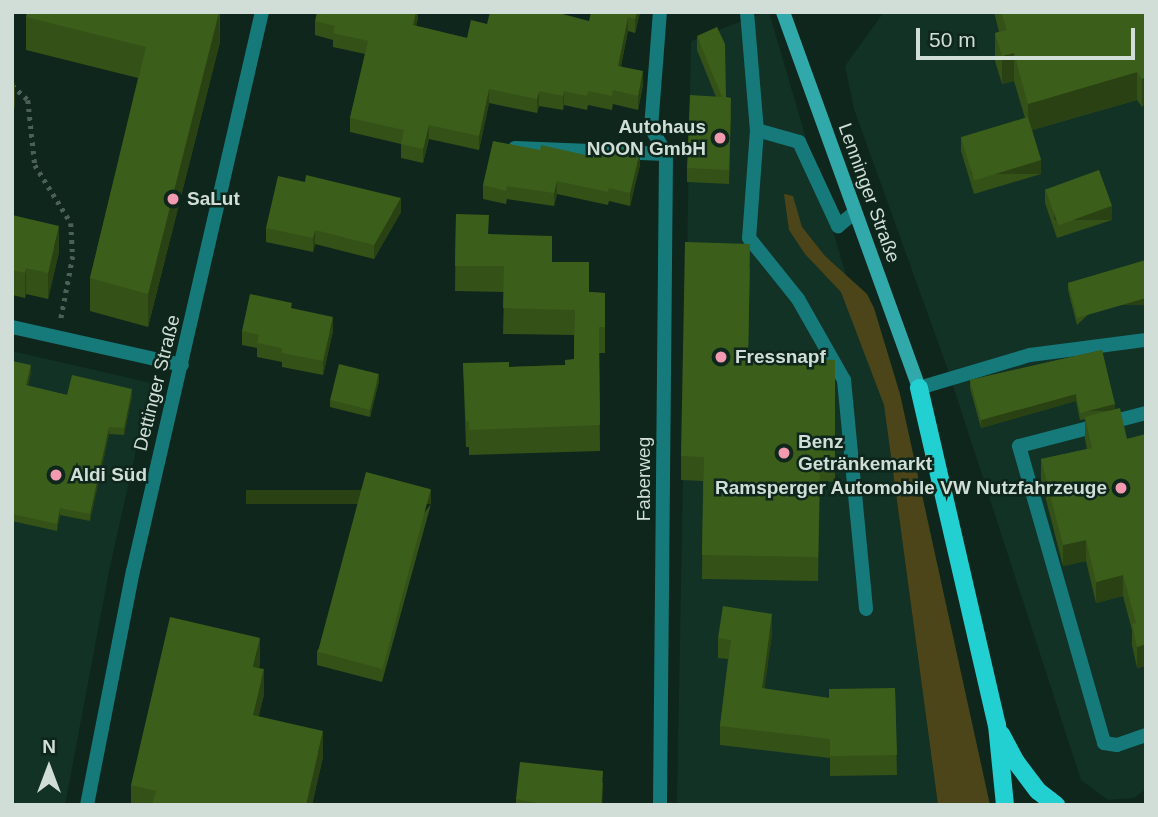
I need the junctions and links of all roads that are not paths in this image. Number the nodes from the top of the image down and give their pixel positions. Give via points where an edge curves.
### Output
1 (262, 12) edge
2 (660, 12) edge
3 (747, 12) edge
4 (783, 12) edge
5 (757, 130) junction
6 (499, 148) edge
7 (666, 154) junction
8 (855, 212) junction
9 (12, 327) edge
10 (1146, 340) edge
11 (182, 365) junction
12 (919, 388) junction
13 (1146, 413) edge
14 (866, 609) dead end
15 (997, 725) junction
16 (1146, 735) edge
17 (88, 805) edge
18 (660, 805) edge
19 (1004, 805) edge
20 (1056, 805) edge

1 - 11 street, Dettinger Straße
2 - 7 street, Faberweg via 651,128
3 - 5 street
4 - 8 main road, Lenninger Straße
5 - 8 street via 799,142 838,226
5 - 14 street via 749,238 798,299 844,380
6 - 7 street
7 - 18 street, Faberweg
8 - 12 main road, Lenninger Straße
9 - 11 street
10 - 12 street via 1030,355
11 - 17 street, Dettinger Straße via 133,571
12 - 15 main road
13 - 16 street via 1019,446 1104,743 1118,745
15 - 19 main road
15 - 20 main road via 1016,762 1038,791

